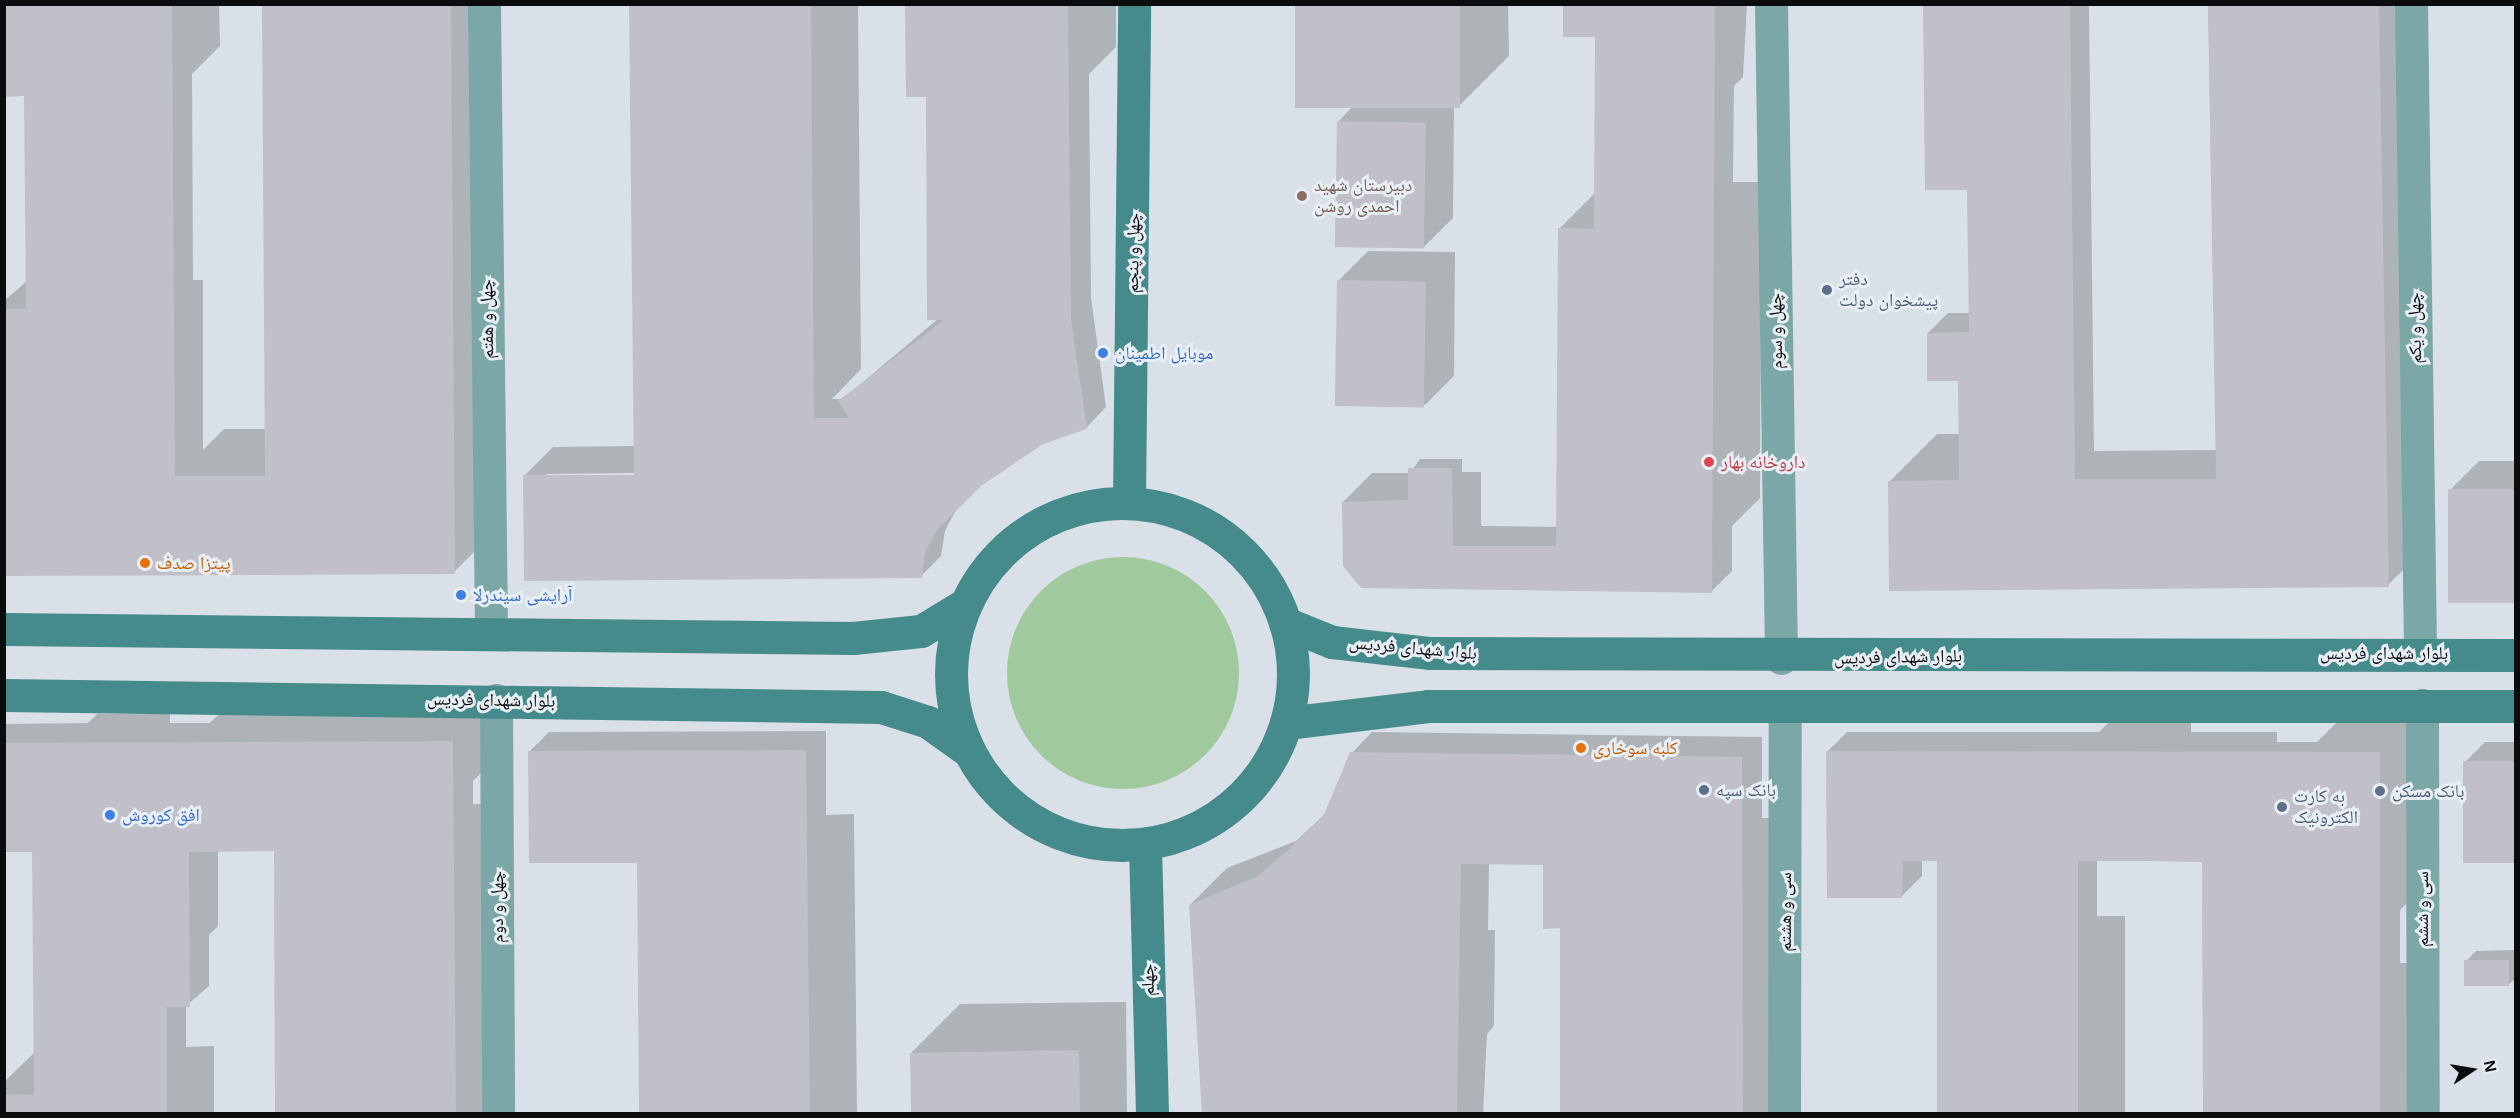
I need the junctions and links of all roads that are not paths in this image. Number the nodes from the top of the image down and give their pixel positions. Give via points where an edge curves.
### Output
1 (484, 4) edge
2 (1134, 4) edge
3 (1771, 4) edge
4 (2411, 4) edge
5 (1129, 501) junction
6 (964, 605) junction
7 (1285, 623) junction
8 (4, 629) edge
9 (491, 634) junction
10 (2420, 652) junction
11 (2516, 655) edge
12 (1781, 658) junction
13 (4, 695) edge
14 (496, 700) junction
15 (2422, 705) junction
16 (2516, 706) edge
17 (1785, 710) junction
18 (1286, 723) junction
19 (966, 749) junction
20 (1145, 846) junction
21 (498, 1113) edge
22 (1152, 1113) edge
23 (1784, 1113) edge
24 (2423, 1113) edge

1 - 9 street, چهل و هفتم
2 - 5 main road, چهل و پنجم
3 - 12 street, چهل و سوم
4 - 10 street, چهل و یکم
5 - 6 main road via 1074,508 1031,527 994,557
5 - 7 main road via 1183,513 1231,541 1267,579
6 - 9 main road via 921,631 853,638
6 - 19 main road via 951,646 951,699
7 - 12 main road, بلوار شهدای فردیس via 1332,642 1430,653
7 - 18 main road via 1293,670
8 - 9 main road
10 - 11 main road, بلوار شهدای فردیس
10 - 12 main road, بلوار شهدای فردیس
13 - 14 main road, بلوار شهدای فردیس
14 - 19 main road, بلوار شهدای فردیس via 881,707 928,722
14 - 21 street, چهل و دوم
15 - 16 main road
15 - 17 main road
15 - 24 street, سی و ششم
17 - 18 main road via 1428,706
17 - 23 street, سی و هشتم
18 - 20 main road via 1277,749 1244,796 1199,829
19 - 20 main road via 997,794 1040,826 1091,844
20 - 22 main road, چهلم

